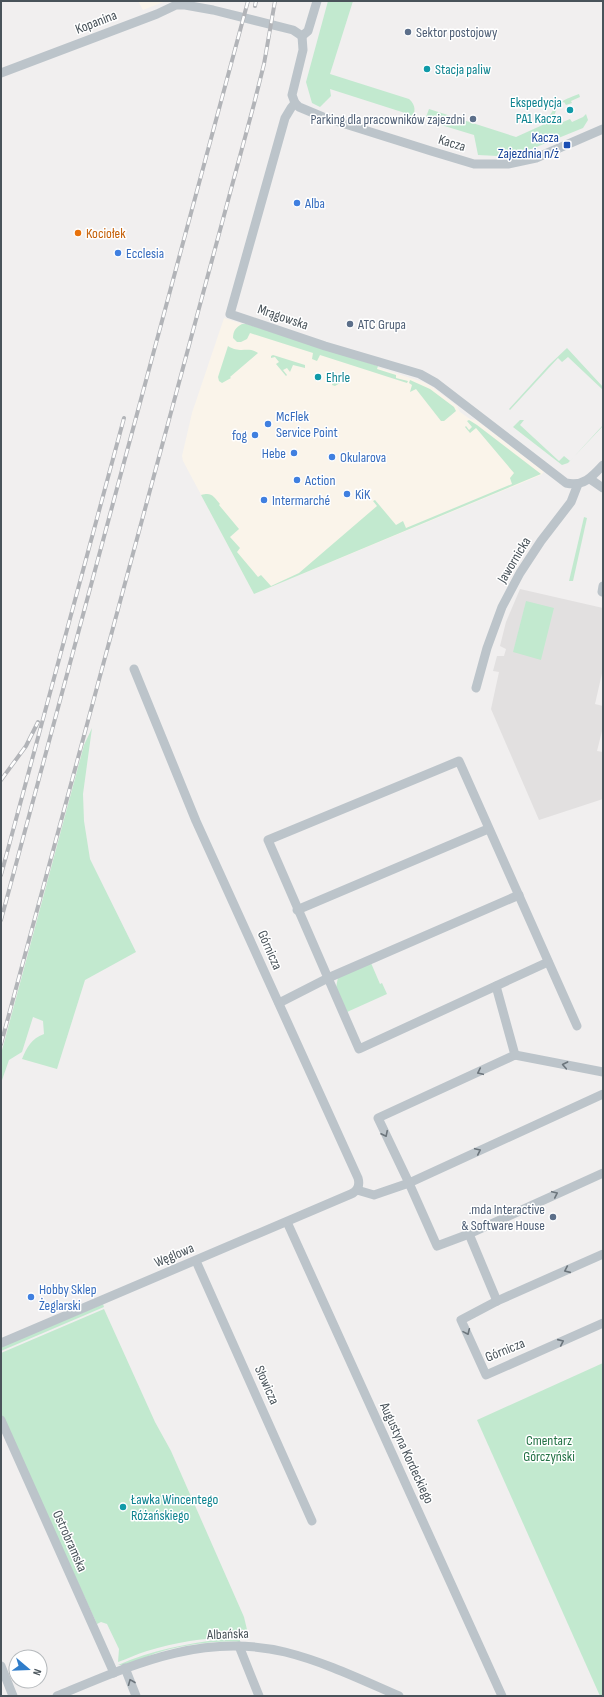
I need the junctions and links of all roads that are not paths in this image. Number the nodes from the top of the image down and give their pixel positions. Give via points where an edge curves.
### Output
1 (216, 1) edge
2 (317, 1) edge
3 (213, 10) junction
4 (302, 36) junction
5 (1, 73) edge
6 (295, 103) junction
7 (603, 130) edge
8 (603, 465) edge
9 (590, 479) junction
10 (578, 484) junction
11 (603, 488) edge
12 (134, 668) dead end
13 (476, 688) dead end
14 (488, 829) junction
15 (519, 895) junction
16 (297, 910) junction
17 (548, 962) junction
18 (328, 978) junction
19 (496, 986) junction
20 (279, 1003) junction
21 (577, 1026) dead end
22 (515, 1055) junction
23 (603, 1072) edge
24 (603, 1094) edge
25 (603, 1173) edge
26 (409, 1183) junction
27 (357, 1190) junction
28 (287, 1222) junction
29 (469, 1234) junction
30 (603, 1254) edge
31 (196, 1261) junction
32 (497, 1301) junction
33 (603, 1323) edge
34 (1, 1343) edge
35 (1, 1420) edge
36 (312, 1521) dead end
37 (239, 1646) junction
38 (1, 1666) edge
39 (125, 1668) junction
40 (114, 1673) junction
41 (13, 1696) edge
42 (57, 1696) edge
43 (136, 1696) edge
44 (259, 1696) edge
45 (398, 1696) edge
46 (502, 1696) edge

1 - 3 street
2 - 4 street via 308,31
3 - 4 street, Kopanina via 293,30
3 - 5 street, Kopanina via 176,5
4 - 6 street via 303,50 292,95
6 - 7 street, Kacza via 323,117 478,164 501,165 529,160
6 - 10 street, Mrągowska via 285,118 230,314 420,374 436,383 566,483
8 - 9 street
9 - 10 street
9 - 11 street
10 - 13 street, Jawornicka via 571,502 541,541 502,607
12 - 20 street, Górnicza via 196,821
14 - 15 street
14 - 16 street
14 - 16 street via 459,761 268,840
15 - 17 street
15 - 18 street
16 - 18 street
17 - 19 street
17 - 21 street
18 - 19 street via 359,1049
18 - 20 street
19 - 22 street
20 - 27 street, Górnicza via 358,1178
23 -> 22 street
22 -> 26 street via 378,1118
26 -> 24 street
29 -> 25 street
26 - 27 street via 374,1195
26 - 29 street via 437,1246
27 - 28 street, Węglowa
28 - 31 street, Węglowa
28 - 46 street, Augustyna Kordeckiego
29 - 32 street
30 -> 32 street, Górnicza
31 - 34 street, Węglowa
31 - 36 street, Słowicza
32 -> 33 street, Górnicza via 462,1320 486,1375
35 - 40 street, Ostrobramska
37 - 39 street, Albańska via 178,1652
37 - 44 street
37 - 45 street, Albańska via 302,1657
38 - 41 street
39 - 40 street, Albańska
43 -> 39 street
40 - 42 street, Albańska

